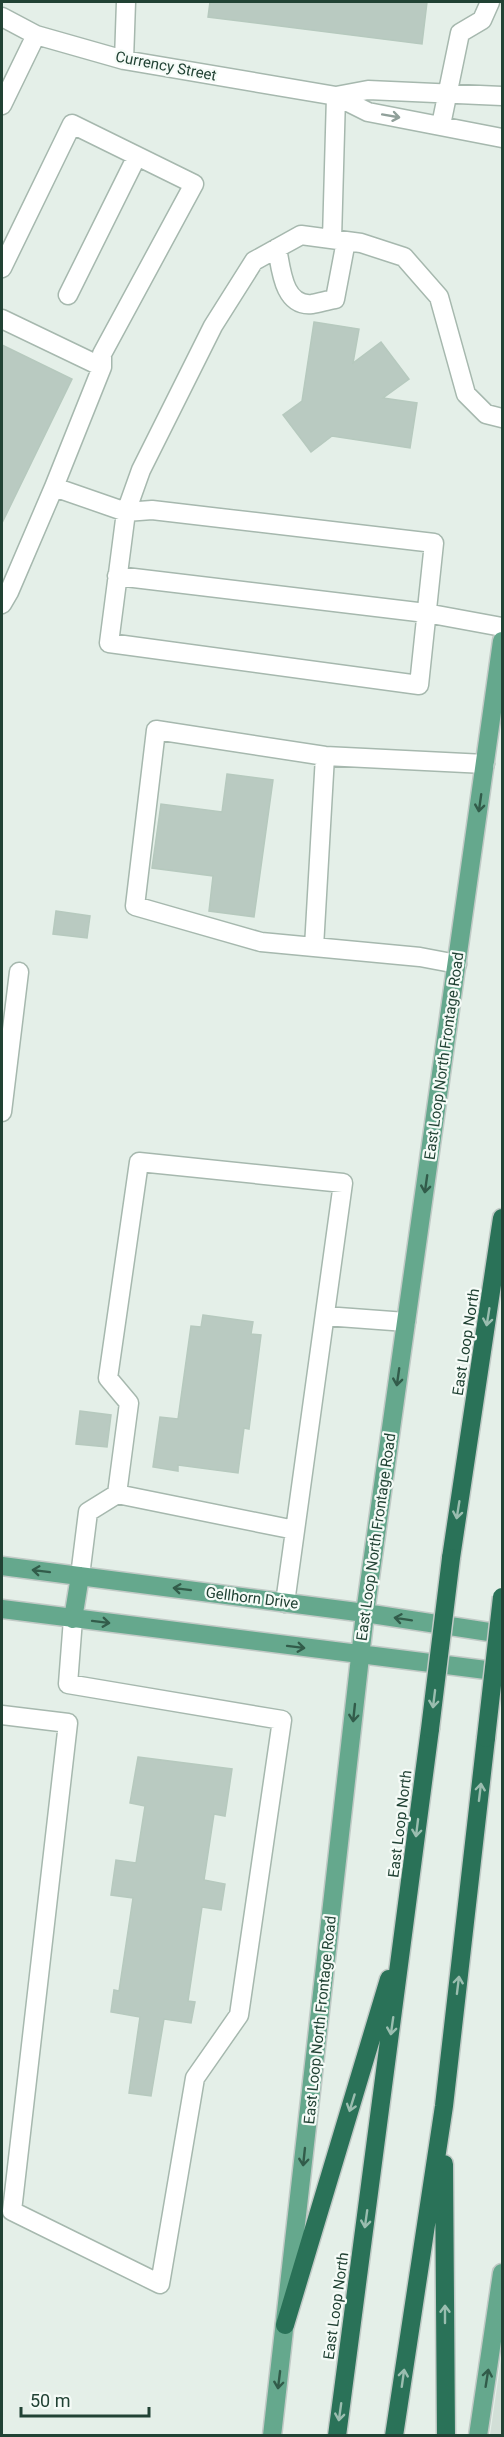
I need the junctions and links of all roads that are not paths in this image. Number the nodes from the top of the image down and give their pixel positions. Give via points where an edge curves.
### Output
1 (126, 2) edge
2 (490, 2) edge
3 (5, 12) edge
4 (36, 35) junction
5 (124, 60) junction
6 (446, 94) junction
7 (336, 96) junction
8 (502, 96) edge
9 (2, 105) edge
10 (441, 125) junction
11 (502, 138) edge
12 (137, 156) junction
13 (339, 240) junction
14 (277, 248) junction
15 (2, 268) edge
16 (68, 295) dead end
17 (2, 319) edge
18 (102, 367) junction
19 (502, 418) edge
20 (54, 487) junction
21 (126, 512) junction
22 (117, 576) junction
23 (2, 604) edge
24 (426, 613) junction
25 (502, 627) edge
26 (502, 641) edge
27 (325, 756) junction
28 (485, 764) junction
29 (314, 947) junction
30 (457, 964) junction
31 (19, 972) dead end
32 (2, 1112) edge
33 (502, 1218) edge
34 (325, 1316) junction
35 (406, 1322) junction
36 (117, 1494) junction
37 (295, 1530) junction
38 (2, 1566) edge
39 (80, 1576) junction
40 (502, 1597) edge
41 (285, 1603) junction
42 (2, 1610) edge
43 (365, 1613) junction
44 (73, 1619) junction
45 (502, 1634) edge
46 (360, 1655) junction
47 (502, 1672) edge
48 (2, 1715) edge
49 (405, 1926) junction
50 (444, 2106) junction
51 (7, 2209) edge
52 (502, 2272) edge
53 (500, 2307) edge
54 (285, 2325) junction
55 (272, 2436) edge
56 (337, 2436) edge
57 (394, 2436) edge
58 (446, 2436) edge
59 (478, 2436) edge

1 - 5 street
2 - 6 street via 482,20 460,33
3 - 4 street, Currency Street
4 - 5 street, Currency Street
4 - 9 street
5 - 7 street, Currency Street
6 - 7 street, Currency Street via 368,90
6 - 8 street, Currency Street
6 - 10 street
7 -> 10 street, Currency Street via 368,112
7 - 13 street
10 - 11 street, Currency Street
12 - 15 street via 72,124
12 - 16 street
12 - 18 street via 194,184 102,354
13 - 14 street via 301,235
13 - 14 street via 335,299 309,305 290,295
13 - 19 street via 404,257 439,297 466,394 486,414
14 - 21 street via 254,261 213,326 141,470
17 - 18 street
18 - 20 street
20 - 21 street
20 - 23 street
21 - 22 street
21 - 24 street via 152,510 434,543
22 - 24 street
22 - 24 street via 109,643 419,685
24 - 25 street
26 - 28 main road, East Loop North Frontage Road
27 - 28 street
27 - 29 street
27 - 29 street via 156,730 135,906 261,942
28 -> 30 main road, East Loop North Frontage Road
29 - 30 street
30 -> 35 main road, East Loop North Frontage Road
31 - 32 street
33 -> 49 highway, East Loop North, bridge via 451,1558
34 - 35 street
34 - 36 street via 343,1183 139,1162 108,1377 129,1403
34 - 37 street
35 -> 43 main road, East Loop North Frontage Road
36 - 37 street
36 - 39 street via 88,1512
37 - 41 street
39 -> 38 main road, Gellhorn Drive
41 -> 39 main road, Gellhorn Drive
39 - 44 main road
50 -> 40 highway, bridge
41 - 43 main road, Gellhorn Drive
42 - 44 main road
45 -> 43 main road, Gellhorn Drive
43 - 46 main road, East Loop North Frontage Road
44 -> 46 main road
44 - 51 street via 68,1684 282,1720 239,2015 195,2078 160,2284
46 - 47 main road
46 -> 54 main road, East Loop North Frontage Road
48 - 51 street via 68,1723
49 -> 54 highway
49 -> 56 highway, East Loop North
57 -> 50 highway
58 -> 50 highway
52 - 53 main road
59 -> 53 main road
54 -> 55 main road, East Loop North Frontage Road

